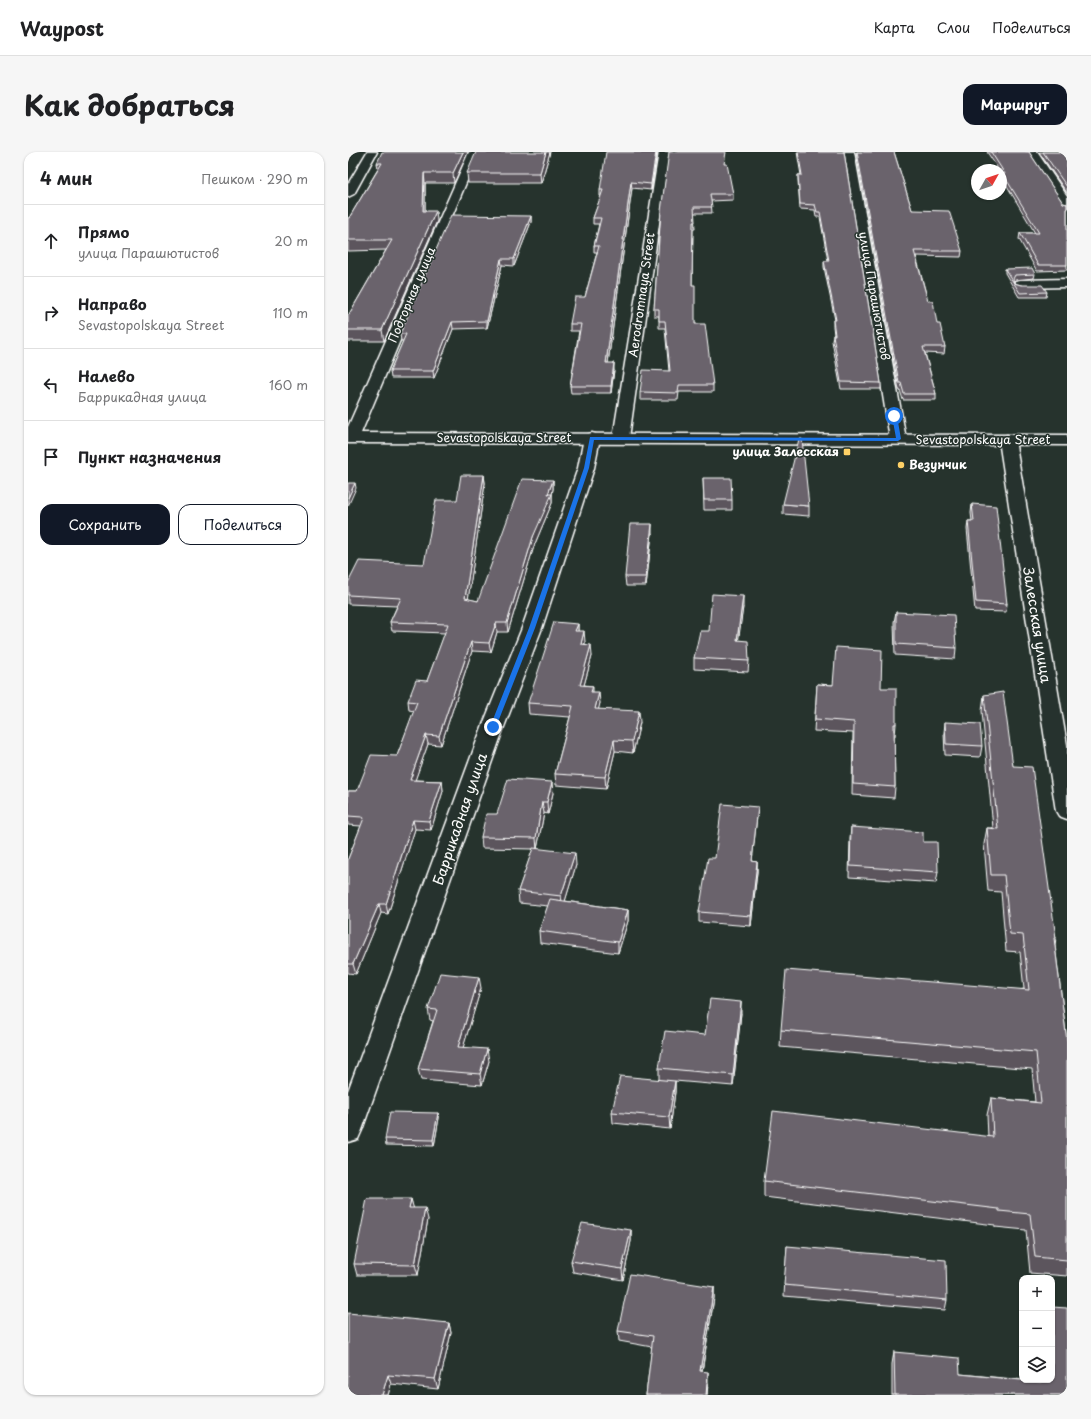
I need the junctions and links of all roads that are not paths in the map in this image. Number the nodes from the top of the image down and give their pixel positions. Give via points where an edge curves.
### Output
1 (372, 152) edge
2 (474, 152) edge
3 (664, 152) edge
4 (849, 152) edge
5 (1032, 152) edge
6 (348, 194) edge
7 (1067, 204) edge
8 (1067, 283) edge
9 (1020, 284) edge
10 (349, 438) edge
11 (592, 438) junction
12 (621, 438) junction
13 (898, 439) junction
14 (1007, 440) junction
15 (1067, 440) edge
16 (1067, 811) edge
17 (348, 1130) edge

1 - 6 street
2 - 10 street, Подгорная улица
3 - 12 street, Aerodromnaya Street
4 - 13 street, улица Парашютистов
5 - 7 street
8 - 9 street
10 - 11 street, Sevastopolskaya Street
11 - 12 street, Sevastopolskaya Street
11 - 17 street, Баррикадная улица via 586,468 532,628 493,727
12 - 13 street, Sevastopolskaya Street
13 - 14 street, Sevastopolskaya Street
14 - 15 street, Sevastopolskaya Street
14 - 16 street, Залесская улица

